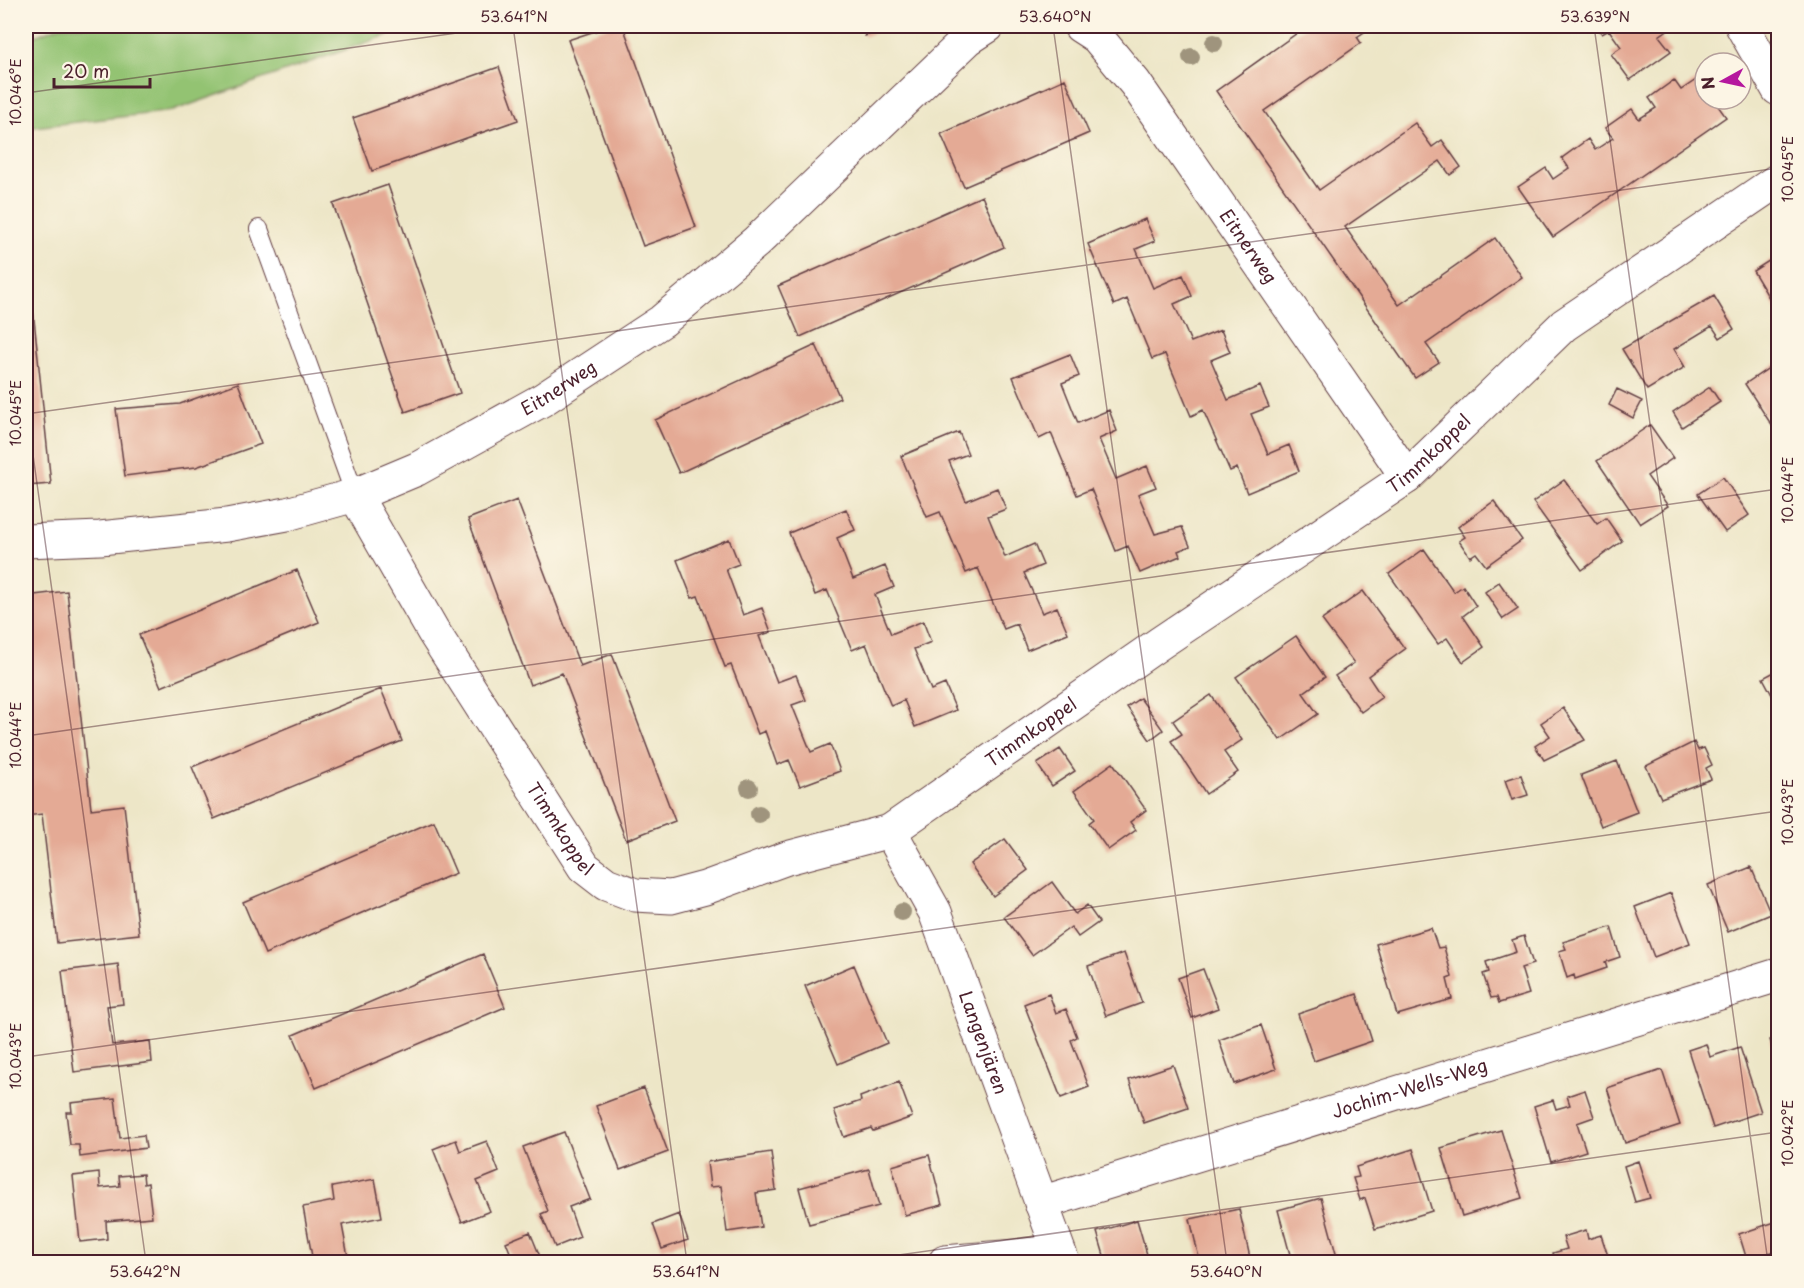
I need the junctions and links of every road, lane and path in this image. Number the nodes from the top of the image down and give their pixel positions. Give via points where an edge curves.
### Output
1 (988, 26) edge
2 (1080, 26) edge
3 (1742, 26) edge
4 (1779, 89) edge
5 (1779, 180) edge
6 (259, 229) dead end
7 (1407, 477) junction
8 (356, 495) junction
9 (26, 541) edge
10 (890, 831) junction
11 (1779, 975) edge
12 (1041, 1203) junction
13 (1061, 1257) edge
14 (945, 1263) edge

1 - 8 street, Eitnerweg via 968,39 756,242 662,321 542,400 417,469
2 - 7 street, Eitnerweg via 1097,37 1135,83
3 - 4 street
5 - 7 street, Timmkoppel via 1564,325
6 - 8 lane
7 - 10 street, Timmkoppel
8 - 9 street, Eitnerweg via 227,525
8 - 10 street, Timmkoppel via 433,632 511,756 584,867 606,884 635,895 671,897 787,858
10 - 12 street, Langenjären via 935,912
11 - 12 street, Jochim-Wells-Weg
12 - 13 street, Langenjären
13 - 14 street

